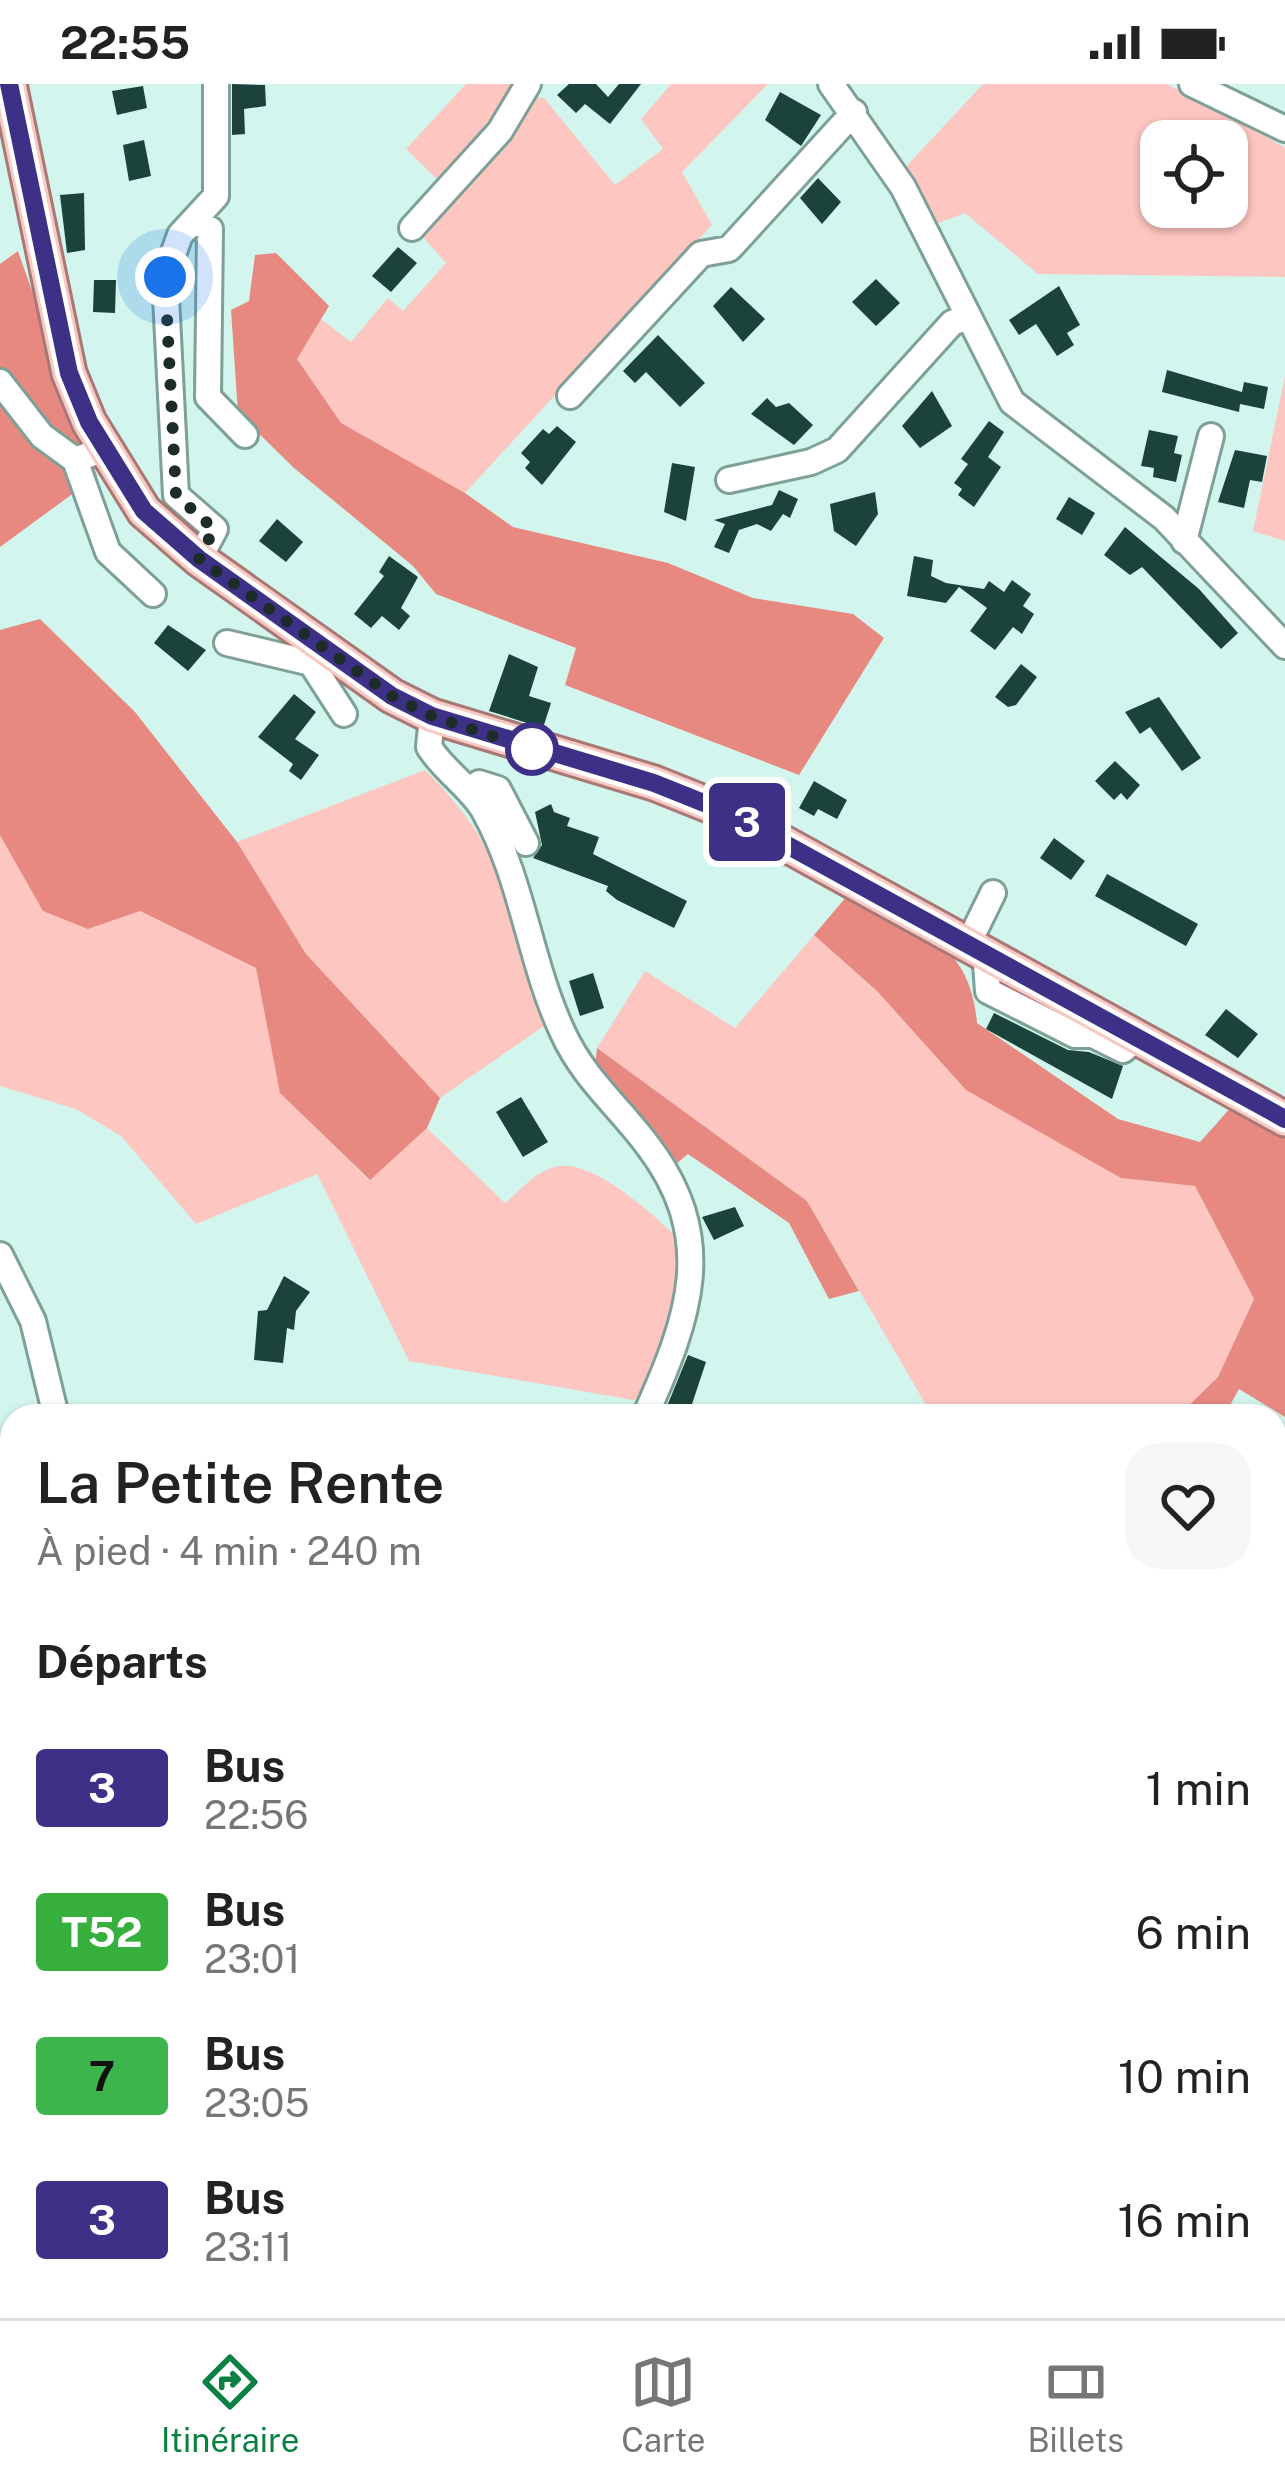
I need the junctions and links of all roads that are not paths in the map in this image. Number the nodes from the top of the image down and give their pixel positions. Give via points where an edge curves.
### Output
1 (9, 84) edge
2 (216, 84) edge
3 (529, 84) edge
4 (831, 84) edge
5 (1192, 84) edge
6 (854, 112) junction
7 (9, 127) edge
8 (1285, 129) edge
9 (195, 220) junction
10 (412, 228) dead end
11 (965, 318) junction
12 (0, 382) edge
13 (569, 396) dead end
14 (245, 435) dead end
15 (1211, 436) dead end
16 (90, 454) junction
17 (730, 480) dead end
18 (1184, 541) junction
19 (199, 559) junction
20 (153, 594) dead end
21 (227, 643) dead end
22 (1285, 646) edge
23 (316, 656) junction
24 (344, 714) dead end
25 (432, 716) junction
26 (469, 791) junction
27 (526, 843) dead end
28 (993, 892) dead end
29 (977, 947) junction
30 (1285, 1118) edge
31 (0, 1255) edge
32 (53, 1404) edge
33 (650, 1404) edge

1 - 7 main road
2 - 9 street via 216,196
3 - 10 street via 500,130
4 - 6 street
5 - 8 street
6 - 11 street via 903,187
6 - 13 street via 730,249 700,254
7 - 16 main road
9 - 14 street via 211,229 208,397
9 - 19 street via 165,277 176,495 214,529
11 - 17 street via 837,450
11 - 18 street via 1012,402
12 - 16 street via 43,436
15 - 18 street
16 - 19 main road
16 - 20 street via 108,552
18 - 22 street
19 - 23 main road
21 - 23 street
23 - 24 street
23 - 25 main road
25 - 26 street via 429,747
25 - 29 main road via 729,813
26 - 27 street via 479,782 498,789
26 - 33 street via 506,857 562,1031 586,1078 662,1165 681,1206 688,1312
28 - 29 street
29 - 30 main road
31 - 32 street via 33,1321

